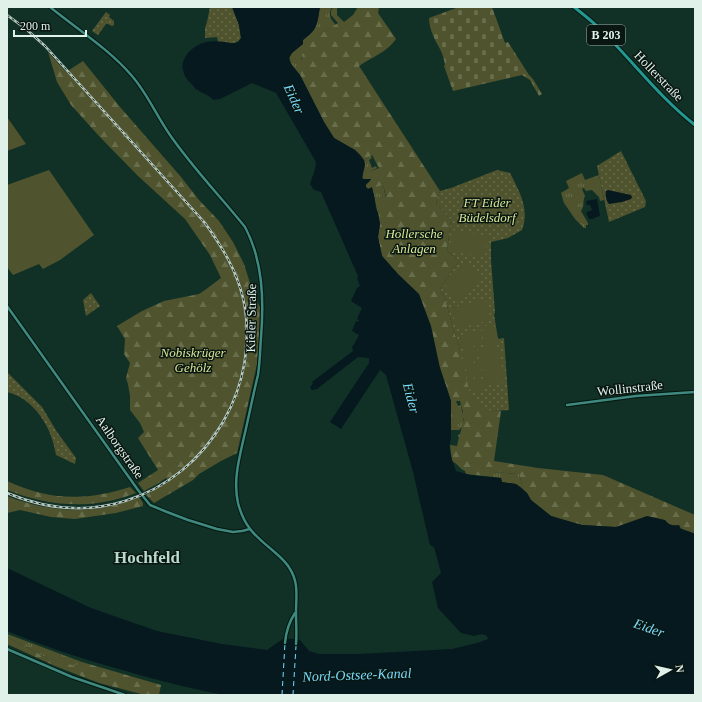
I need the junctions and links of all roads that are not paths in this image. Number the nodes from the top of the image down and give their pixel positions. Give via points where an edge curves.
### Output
1 (50, 7) edge
2 (574, 7) edge
3 (695, 125) edge
4 (7, 306) edge
5 (695, 392) edge
6 (567, 405) dead end
7 (250, 529) junction
8 (296, 612) junction
9 (285, 642) dead end
10 (296, 644) dead end
11 (7, 649) edge
12 (125, 695) edge

1 - 7 main road, Kieler Straße via 102,48 131,75 169,134 245,226 252,239 261,277 263,319 260,362 237,473 236,490 245,522
2 - 3 main road, Hollerstraße / B 203 via 600,28 654,86
4 - 7 main road, Aalborgstraße via 150,504 222,530 233,532
5 - 6 main road, Wollinstraße
7 - 8 main road, Kieler Straße via 291,569 297,589
8 - 9 main road, Kieler Straße via 287,629
8 - 10 main road, Kieler Straße
11 - 12 main road via 72,677

